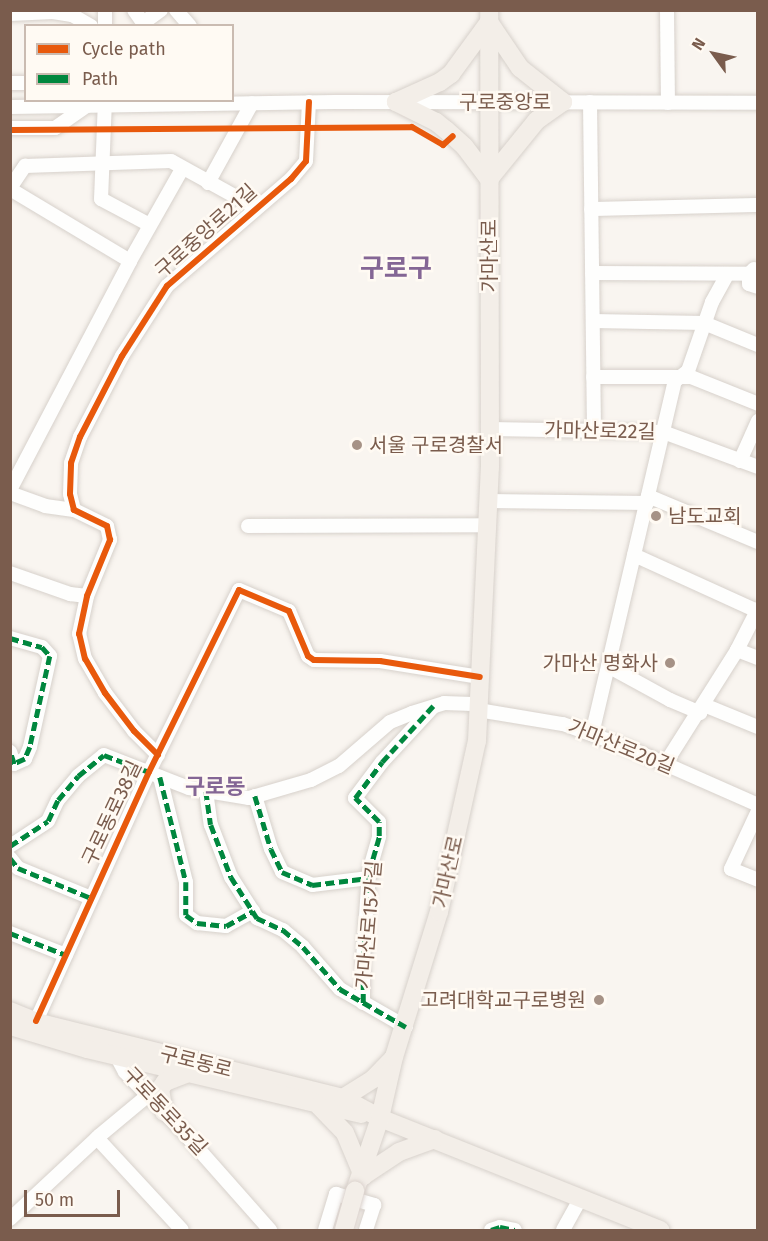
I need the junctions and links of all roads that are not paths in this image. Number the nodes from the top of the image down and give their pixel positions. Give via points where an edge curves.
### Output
1 (134, 10) edge
2 (161, 10) edge
3 (176, 10) edge
4 (667, 10) edge
5 (10, 14) edge
6 (489, 16) edge
7 (88, 24) edge
8 (188, 24) edge
9 (231, 102) edge
10 (309, 102) junction
11 (396, 102) junction
12 (489, 102) junction
13 (563, 102) junction
14 (590, 102) junction
15 (81, 103) edge
16 (105, 103) edge
17 (252, 103) junction
18 (668, 103) junction
19 (758, 103) edge
20 (10, 107) edge
21 (10, 128) edge
22 (103, 163) junction
23 (182, 169) junction
24 (489, 179) junction
25 (208, 183) junction
26 (10, 189) edge
27 (758, 205) edge
28 (256, 208) junction
29 (591, 209) junction
30 (150, 225) junction
31 (130, 261) junction
32 (755, 271) edge
33 (592, 273) junction
34 (727, 275) junction
35 (758, 287) edge
36 (592, 321) junction
37 (704, 323) junction
38 (758, 345) edge
39 (593, 377) junction
40 (680, 377) junction
41 (758, 404) edge
42 (758, 421) edge
43 (490, 429) junction
44 (594, 430) junction
45 (663, 432) junction
46 (740, 461) junction
47 (758, 467) edge
48 (10, 491) edge
49 (647, 499) junction
50 (488, 501) junction
51 (74, 510) junction
52 (487, 525) junction
53 (248, 526) dead end
54 (758, 542) edge
55 (634, 555) junction
56 (10, 573) edge
57 (87, 596) junction
58 (757, 610) edge
59 (10, 638) edge
60 (737, 650) junction
61 (758, 658) edge
62 (609, 666) junction
63 (480, 677) junction
64 (433, 706) junction
65 (478, 707) junction
66 (702, 709) junction
67 (758, 728) edge
68 (592, 735) junction
69 (10, 752) edge
70 (158, 754) junction
71 (665, 764) junction
72 (154, 774) junction
73 (206, 791) junction
74 (255, 796) junction
75 (758, 805) edge
76 (758, 811) edge
77 (10, 846) edge
78 (10, 858) edge
79 (369, 878) junction
80 (758, 880) edge
81 (91, 898) junction
82 (253, 911) junction
83 (10, 933) edge
84 (66, 955) junction
85 (363, 1003) junction
86 (10, 1011) edge
87 (36, 1021) junction
88 (10, 1026) edge
89 (406, 1027) junction
90 (118, 1049) junction
91 (394, 1057) junction
92 (186, 1074) junction
93 (147, 1096) junction
94 (343, 1098) junction
95 (319, 1106) junction
96 (164, 1113) junction
97 (380, 1118) junction
98 (97, 1138) junction
99 (435, 1139) junction
100 (359, 1184) junction
101 (581, 1198) junction
102 (10, 1219) edge
103 (182, 1230) edge
104 (270, 1230) edge
105 (325, 1230) edge
106 (344, 1230) edge
107 (366, 1230) edge
108 (491, 1230) edge
109 (515, 1230) edge
110 (563, 1230) edge
111 (660, 1230) edge

1 - 2 street via 143,23
3 - 8 street
4 - 18 street
5 - 7 street via 53,12 72,15
6 - 11 main road via 451,74
6 - 12 main road, 가마산로
6 - 13 main road via 520,68
9 - 16 street, 구로중앙로
9 - 17 street, 구로중앙로
10 - 11 street, 구로중앙로
10 - 17 street, 구로중앙로
10 - 28 street, 구로중앙로21길 via 306,161
11 - 12 street, 구로중앙로
11 - 24 main road via 446,130
12 - 13 street, 구로중앙로
12 - 24 main road, 가마산로
13 - 14 street, 구로중앙로
13 - 24 main road via 537,120
14 - 18 street, 구로중앙로
14 - 29 street
15 - 16 street, 구로중앙로
15 - 20 street, 구로중앙로
15 - 21 street via 55,128
16 - 22 street
17 - 25 street
18 - 19 street, 구로중앙로
22 - 23 street via 171,161
22 - 26 street via 26,166
22 - 30 street via 101,199
23 - 25 street, 구로중앙로21길
23 - 30 street, 구로중앙로21길
24 - 43 main road, 가마산로
25 - 28 street, 구로중앙로21길
26 - 31 street
27 - 29 street
28 - 51 street, 구로중앙로21길 via 167,286 122,356 80,437 71,463
29 - 33 street
30 - 31 street, 구로중앙로21길
31 - 48 street, 구로중앙로21길
32 - 34 street
32 - 35 street via 748,284
33 - 34 street
33 - 36 street
34 - 37 street
36 - 37 street
36 - 39 street
37 - 38 street
37 - 40 street via 688,371
39 - 40 street
39 - 44 street
40 - 41 street via 691,377
40 - 45 street via 675,381
42 - 46 street
43 - 44 street, 가마산로22길
43 - 50 main road, 가마산로
44 - 45 street, 가마산로22길
45 - 46 street, 가마산로22길
45 - 49 street
46 - 47 street, 가마산로22길
48 - 51 street via 45,506
49 - 50 street
49 - 54 street
49 - 55 street
50 - 52 main road, 가마산로
51 - 57 street via 107,526 110,540
52 - 53 street
52 - 63 main road, 가마산로
55 - 58 street
55 - 62 street
56 - 57 street via 69,594
57 - 70 street via 79,634 85,659 134,731
58 - 60 street
59 - 69 street via 42,647 50,656 25,759 14,764
60 - 61 street
60 - 66 street
62 - 66 street via 670,700
62 - 68 street
63 - 65 main road, 가마산로
63 - 70 street, 구로동로38길 via 380,661 314,660 308,656 289,611 239,590
64 - 65 street, 가마산로20길 via 444,703
64 - 74 street, 가마산로20길 via 390,722 339,766 311,780
64 - 79 street, 가마산로15가길 via 355,798 380,822
65 - 68 street, 가마산로20길 via 563,724
65 - 89 main road, 가마산로 via 477,741 439,912
66 - 67 street
66 - 71 street
68 - 71 street, 가마산로20길
70 - 72 street, 구로동로38길
71 - 75 street, 가마산로20길
72 - 73 street
72 - 77 street via 104,755 58,800 48,821
72 - 81 street, 구로동로38길
72 - 82 street via 186,882 186,915 197,923 226,926
73 - 74 street
73 - 82 street via 211,825 231,877
74 - 79 street via 282,872 312,885
76 - 80 street via 731,869
78 - 81 street via 18,868
79 - 85 street, 가마산로15가길
81 - 84 street, 구로동로38길
82 - 85 street via 257,918 283,930 340,989
83 - 84 street
84 - 87 street, 구로동로38길
85 - 89 street
86 - 87 main road, 구로동로
87 - 90 main road, 구로동로
88 - 90 main road, 구로동로
89 - 91 main road, 가마산로
90 - 92 main road, 구로동로
90 - 93 street, 구로동로35길 via 124,1072
90 - 94 main road, 구로동로
91 - 94 main road via 373,1078
91 - 97 main road, 가마산로
92 - 95 main road, 구로동로
92 - 96 main road via 165,1082 160,1097
93 - 96 street, 구로동로35길
93 - 98 street
94 - 97 main road, 구로동로
95 - 97 main road, 구로동로
95 - 100 main road via 345,1133
96 - 104 street, 구로동로35길
97 - 99 main road, 구로동로
97 - 100 main road, 가마산로
98 - 102 street
98 - 103 street
99 - 100 main road via 399,1152
99 - 101 main road, 구로동로
100 - 106 main road, 가마산로, bridge
101 - 110 street
101 - 111 main road, 구로동로
105 - 107 street via 336,1194 374,1205
108 - 109 street

